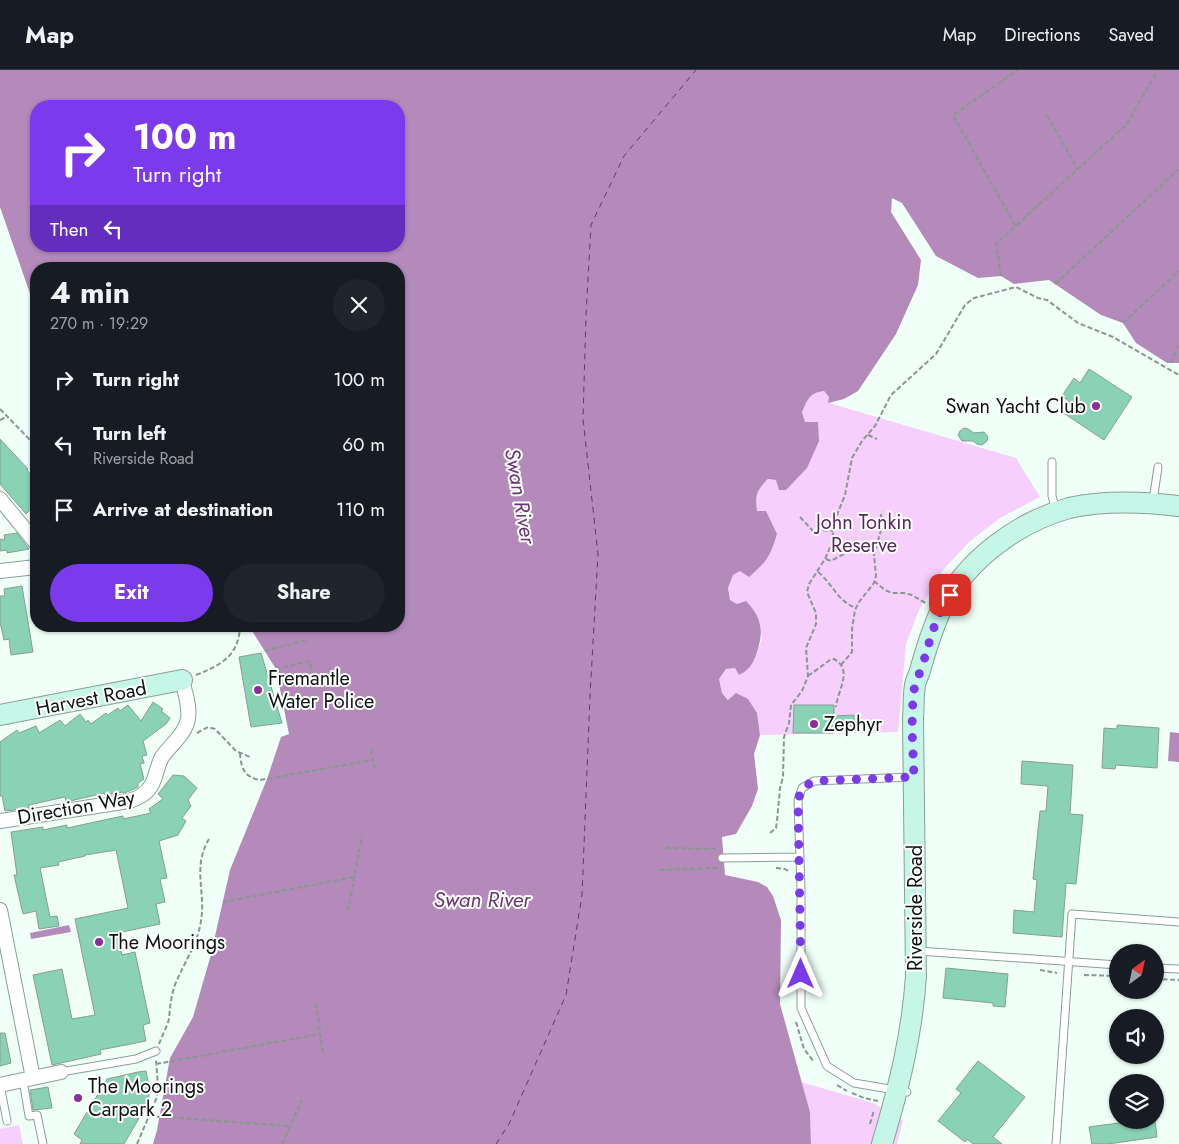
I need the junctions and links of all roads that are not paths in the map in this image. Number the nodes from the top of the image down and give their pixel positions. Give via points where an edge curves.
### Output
1 (1052, 462) dead end
2 (1158, 467) dead end
3 (0, 499) edge
4 (1153, 503) junction
5 (1179, 506) edge
6 (1057, 512) junction
7 (30, 536) edge
8 (30, 568) edge
9 (0, 571) edge
10 (182, 680) joint
11 (0, 715) edge
12 (918, 777) junction
13 (0, 821) edge
14 (800, 857) junction
15 (722, 858) dead end
16 (0, 910) edge
17 (1179, 922) edge
18 (921, 952) junction
19 (1069, 961) junction
20 (1109, 964) edge
21 (1164, 969) edge
22 (1179, 970) edge
23 (156, 1051) road end
24 (61, 1072) joint
25 (28, 1079) junction
26 (0, 1085) edge
27 (902, 1092) junction
28 (7, 1121) dead end
29 (43, 1144) edge
30 (882, 1144) edge
31 (892, 1144) edge
32 (1056, 1144) edge

1 - 6 lane via 1052,496
2 - 4 lane
3 - 7 street
4 - 5 street, Riverside Road
4 - 6 street, Riverside Road via 1109,503
6 - 12 street, Riverside Road via 1024,526 1006,538 969,570 944,605 921,670 924,687
8 - 9 street
10 - 11 street, Harvest Road
10 - 13 street, Direction Way via 188,707 186,725 162,757 151,786 141,797
12 - 14 lane via 814,781 802,788 798,800
12 - 18 street, Riverside Road
14 - 15 lane
14 - 27 lane via 801,1008 826,1066 854,1083
16 - 25 street
17 - 19 lane via 1072,914
18 - 19 lane
18 - 27 street, Riverside Road via 922,1022 916,1057
19 - 20 lane
19 - 32 lane
21 - 22 lane
23 - 24 lane via 136,1059
24 - 25 street
25 - 26 street
25 - 29 lane via 29,1116 37,1115
26 - 28 lane
27 - 30 street, Riverside Road
27 - 31 street, Riverside Road

